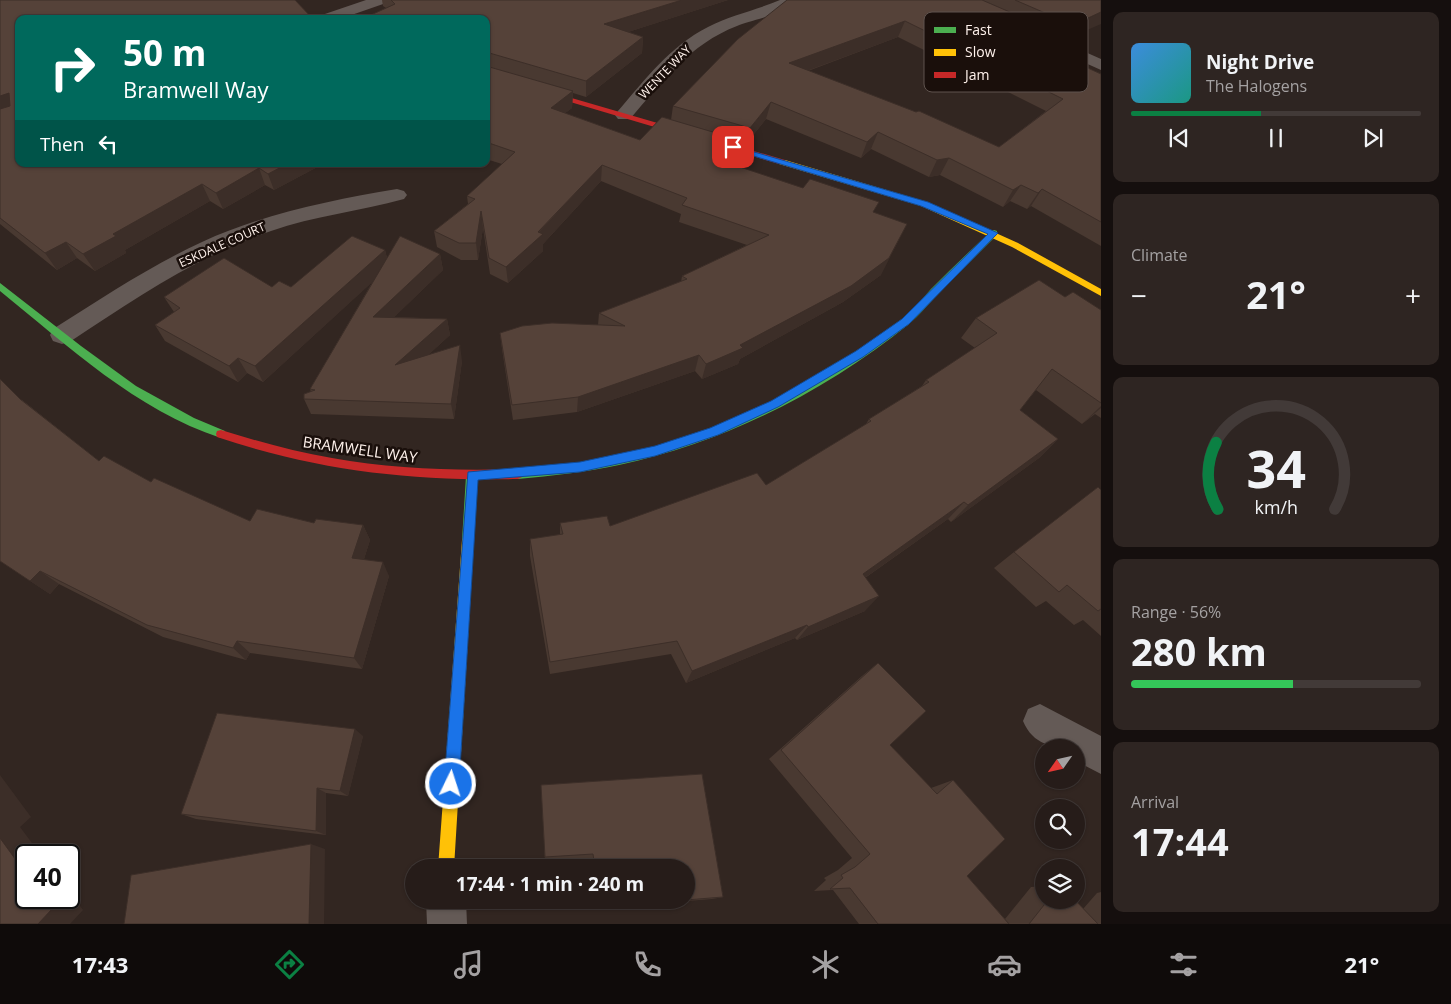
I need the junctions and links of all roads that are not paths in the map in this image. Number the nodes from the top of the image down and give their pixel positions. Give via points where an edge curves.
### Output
1 (336, 0) edge
2 (381, 0) edge
3 (793, 0) edge
4 (956, 0) edge
5 (984, 12) edge
6 (355, 15) edge
7 (490, 76) edge
8 (624, 115) junction
9 (398, 195) dead end
10 (994, 233) junction
11 (0, 286) edge
12 (1101, 293) edge
13 (62, 335) junction
14 (472, 476) junction
15 (1040, 721) dead end
16 (1101, 756) edge
17 (447, 859) edge
18 (446, 909) edge
19 (447, 924) edge

1 - 6 street
2 - 6 street
3 - 8 street, WENTE WAY via 702,36 682,50
4 - 5 street
7 - 8 street
8 - 10 street via 924,204
9 - 13 street, ESKDALE COURT via 343,204 247,232 187,258
10 - 12 street
10 - 14 street, BRAMWELL WAY via 905,321 860,354 774,404 714,432 655,451 580,467
11 - 13 street, BRAMWELL WAY
13 - 14 street, BRAMWELL WAY via 146,398 200,426 264,450 390,473
14 - 17 street
15 - 16 street
18 - 19 street

